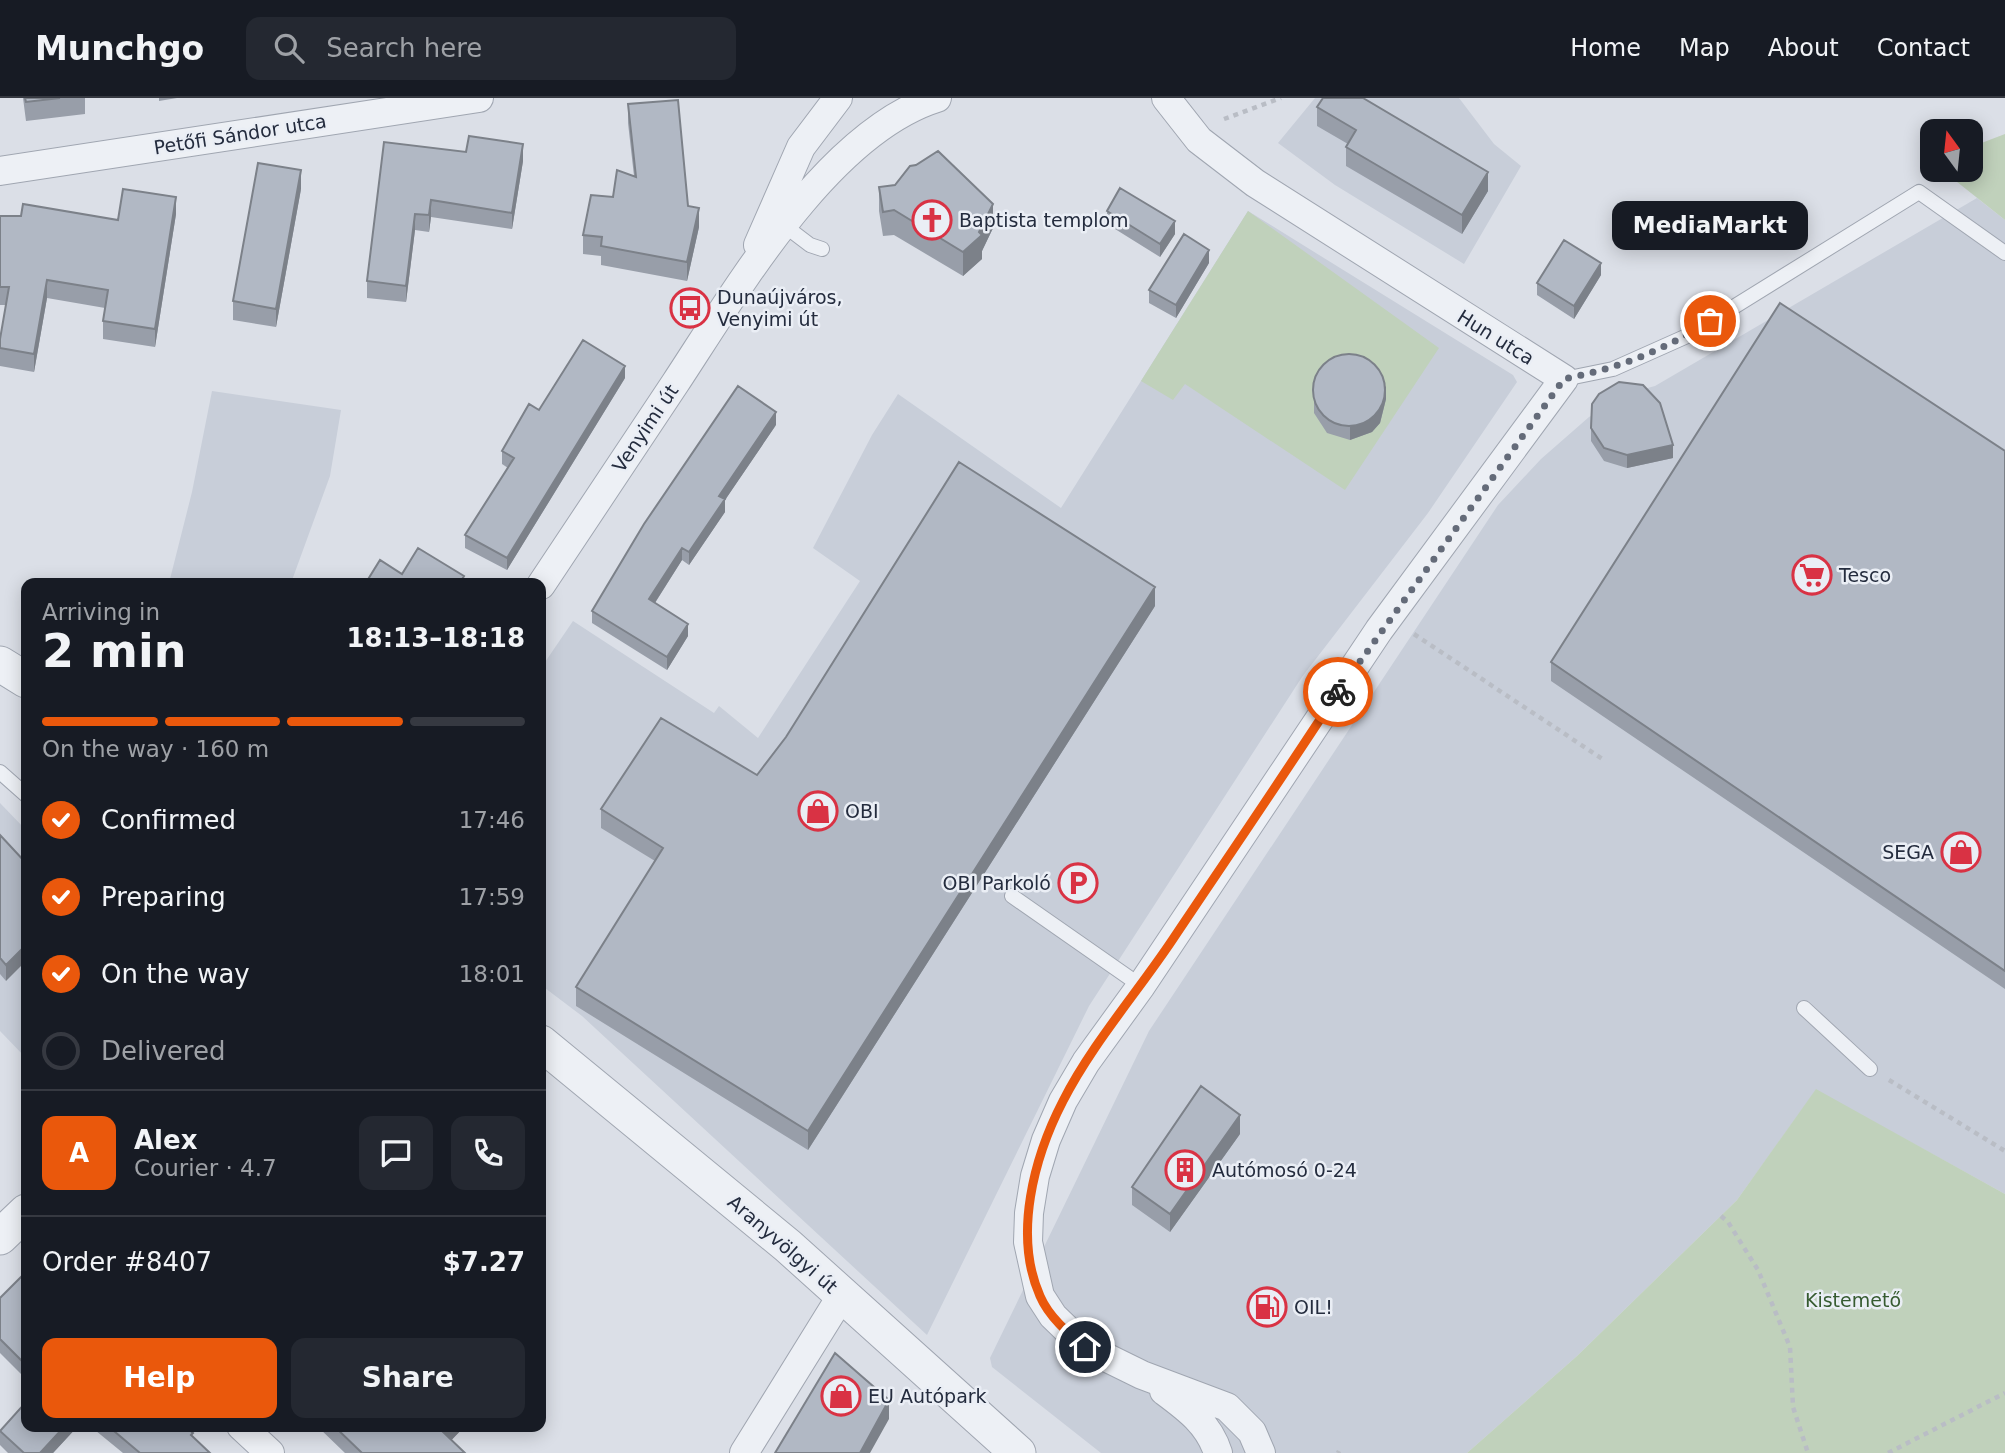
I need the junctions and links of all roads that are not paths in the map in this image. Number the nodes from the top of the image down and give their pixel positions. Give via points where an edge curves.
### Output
1 (479, 98) edge
2 (838, 98) edge
3 (937, 98) edge
4 (1166, 98) edge
5 (0, 171) edge
6 (785, 226) junction
7 (822, 248) dead end
8 (2005, 253) edge
9 (748, 270) junction
10 (1564, 379) junction
11 (546, 578) edge
12 (0, 664) edge
13 (21, 677) edge
14 (0, 772) edge
15 (21, 791) edge
16 (1012, 896) dead end
17 (1141, 986) junction
18 (1804, 1008) dead end
19 (546, 1047) edge
20 (1870, 1069) road end
21 (842, 1295) junction
22 (1142, 1375) junction
23 (247, 1432) edge
24 (270, 1453) edge
25 (744, 1453) edge
26 (1018, 1453) edge
27 (1218, 1453) edge
28 (1261, 1453) edge

1 - 5 street, Petőfi Sándor utca
2 - 9 street, Venyimi út via 801,147
3 - 6 street, Venyimi út via 886,124 856,148
4 - 10 street, Hun utca via 1199,140 1255,183
6 - 7 lane via 810,245
6 - 9 street, Venyimi út
8 - 10 lane via 1919,192 1687,335 1613,369
9 - 11 street, Venyimi út
10 - 17 street via 1380,630
12 - 13 street
14 - 15 lane
16 - 17 lane
17 - 22 street via 1086,1062 1045,1140 1028,1213 1028,1242 1040,1296 1053,1316 1085,1347
18 - 20 lane
19 - 21 street, Aranyvölgyi út
21 - 25 street
21 - 26 street, Aranyvölgyi út
22 - 27 street via 1206,1427
22 - 28 street via 1227,1407 1252,1432
23 - 24 street

